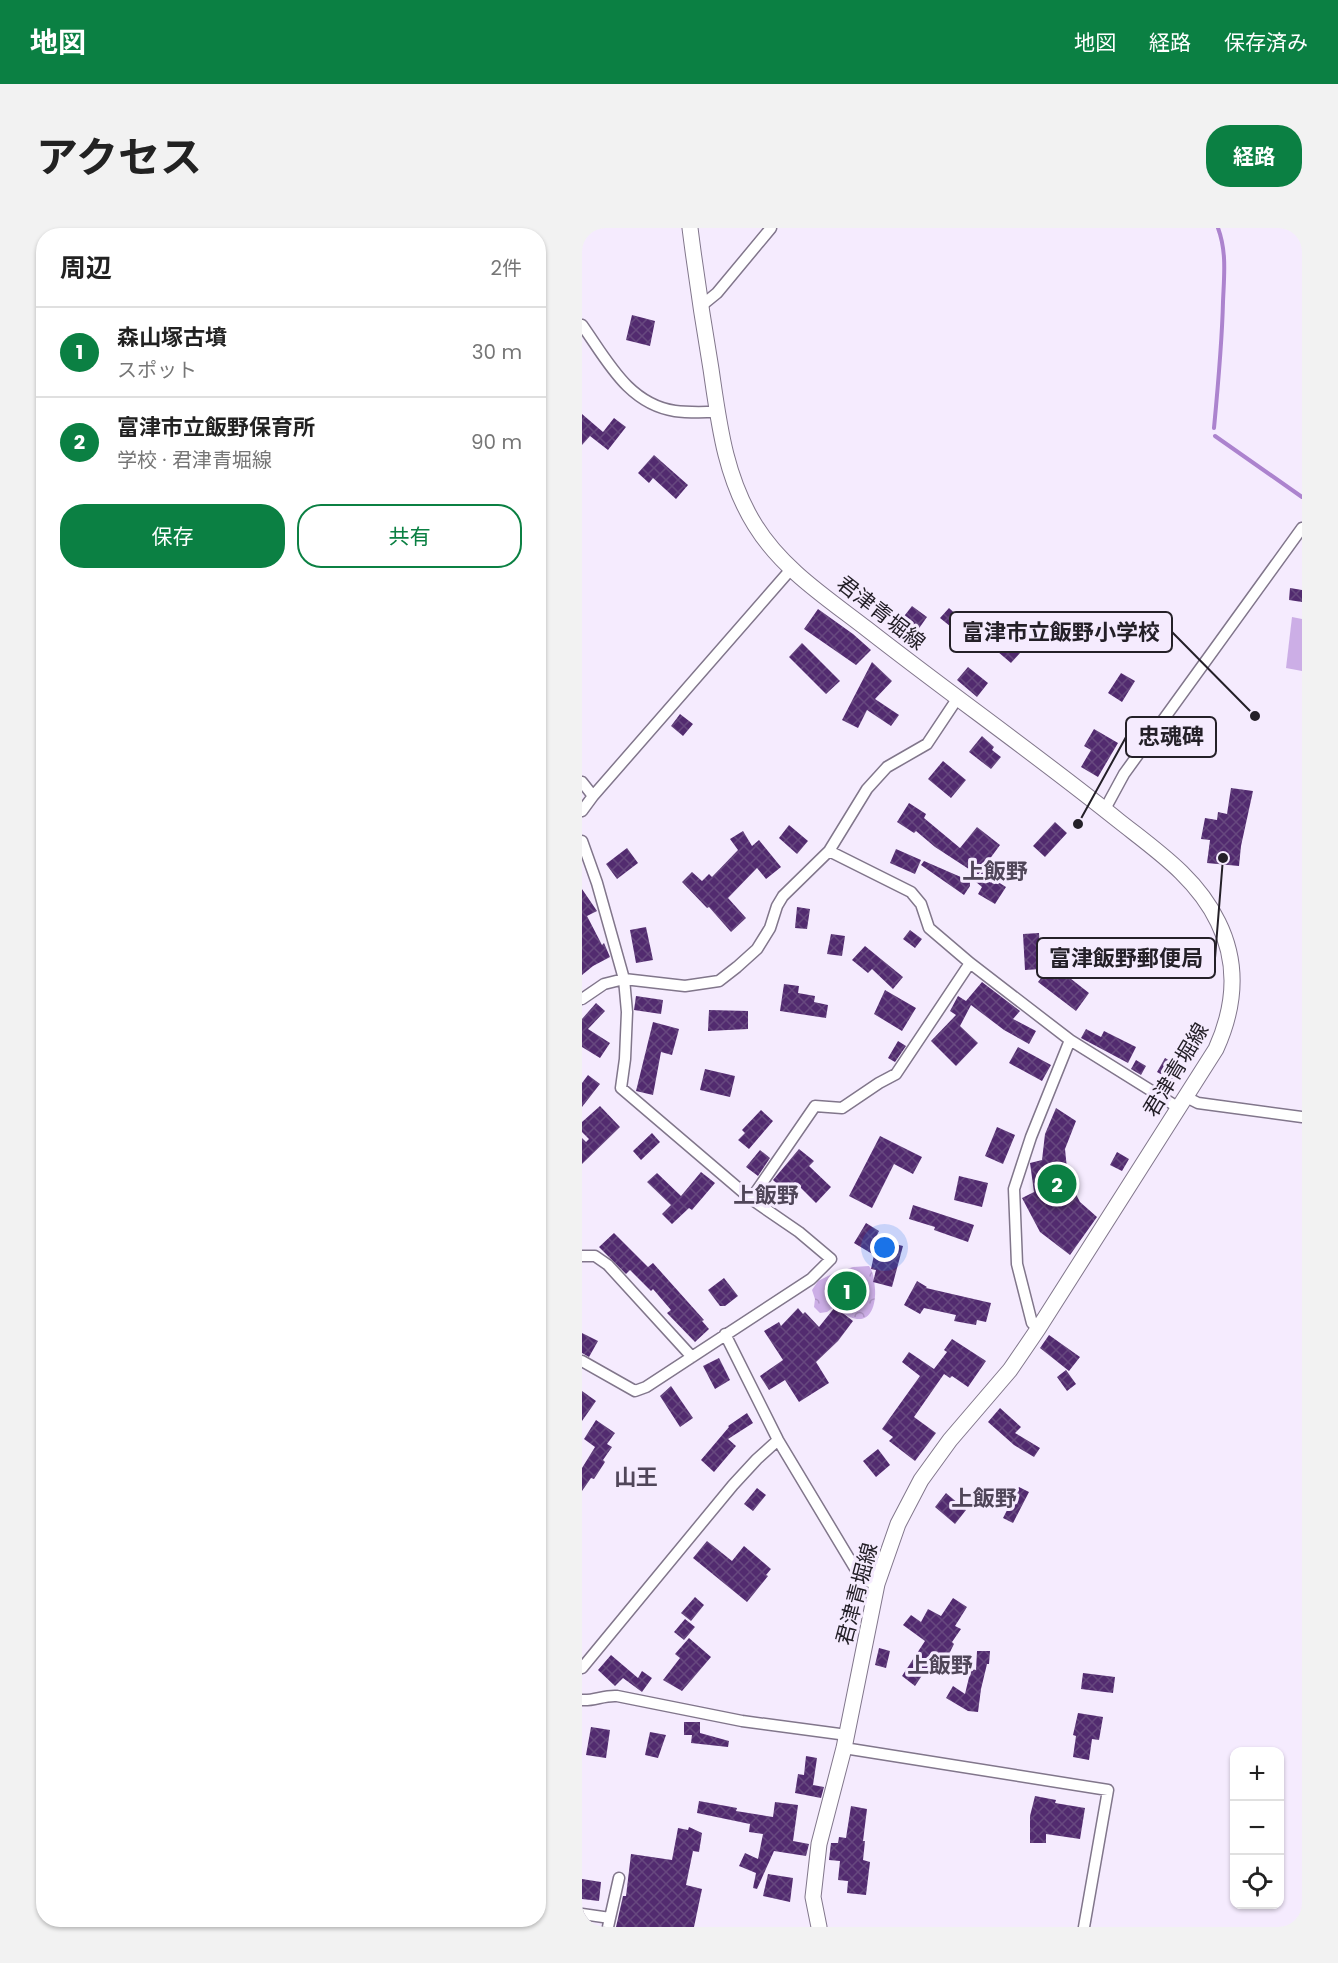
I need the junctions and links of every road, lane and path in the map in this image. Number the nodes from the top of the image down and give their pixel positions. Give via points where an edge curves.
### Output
1 (690, 228) edge
2 (771, 228) edge
3 (700, 306) junction
4 (582, 326) edge
5 (717, 412) junction
6 (1302, 528) edge
7 (792, 568) junction
8 (957, 699) junction
9 (582, 782) edge
10 (593, 796) junction
11 (1105, 809) junction
12 (582, 811) edge
13 (582, 841) edge
14 (830, 851) junction
15 (970, 963) junction
16 (624, 979) junction
17 (582, 999) edge
18 (1070, 1040) junction
19 (1182, 1102) junction
20 (1302, 1117) edge
21 (751, 1199) junction
22 (582, 1256) edge
23 (1038, 1329) junction
24 (725, 1334) junction
25 (692, 1357) junction
26 (582, 1361) edge
27 (778, 1440) junction
28 (877, 1584) junction
29 (582, 1668) edge
30 (582, 1700) edge
31 (845, 1741) junction
32 (619, 1878) dead end
33 (582, 1914) edge
34 (609, 1923) edge
35 (819, 1927) edge
36 (1084, 1927) edge

1 - 3 main road, 君津青堀線
2 - 3 street via 717,293
3 - 5 main road, 君津青堀線
4 - 5 street via 618,378 654,405 675,411
5 - 7 main road, 君津青堀線 via 732,479 755,525 778,557
6 - 11 street via 1124,774
7 - 8 main road, 君津青堀線
7 - 10 street
8 - 11 main road, 君津青堀線
8 - 14 street via 927,744 887,767 867,789
9 - 10 street
10 - 12 street
11 - 19 main road, 君津青堀線 via 1196,886 1218,921 1232,963 1228,1018 1216,1049
13 - 16 street
14 - 15 street via 911,892 921,904 929,928
14 - 16 street via 783,896 757,949 719,981 685,986
15 - 18 street
15 - 21 street via 896,1074 842,1108 815,1106
16 - 17 street via 604,984
16 - 21 street via 627,1012 621,1088
18 - 19 street
18 - 23 street via 1014,1189 1017,1264 1032,1323
19 - 20 street
19 - 23 main road, 君津青堀線
21 - 24 street via 831,1259 811,1279
22 - 25 street via 595,1256 608,1265
23 - 28 main road, 君津青堀線 via 921,1480 898,1524
24 - 25 street
24 - 27 street
25 - 26 street via 635,1391
27 - 28 street via 862,1580
27 - 29 street via 733,1485
28 - 31 main road, 君津青堀線
30 - 31 street via 617,1696
31 - 35 main road, 君津青堀線 via 819,1844 813,1897
31 - 36 street via 1108,1790
32 - 34 street
33 - 34 street

